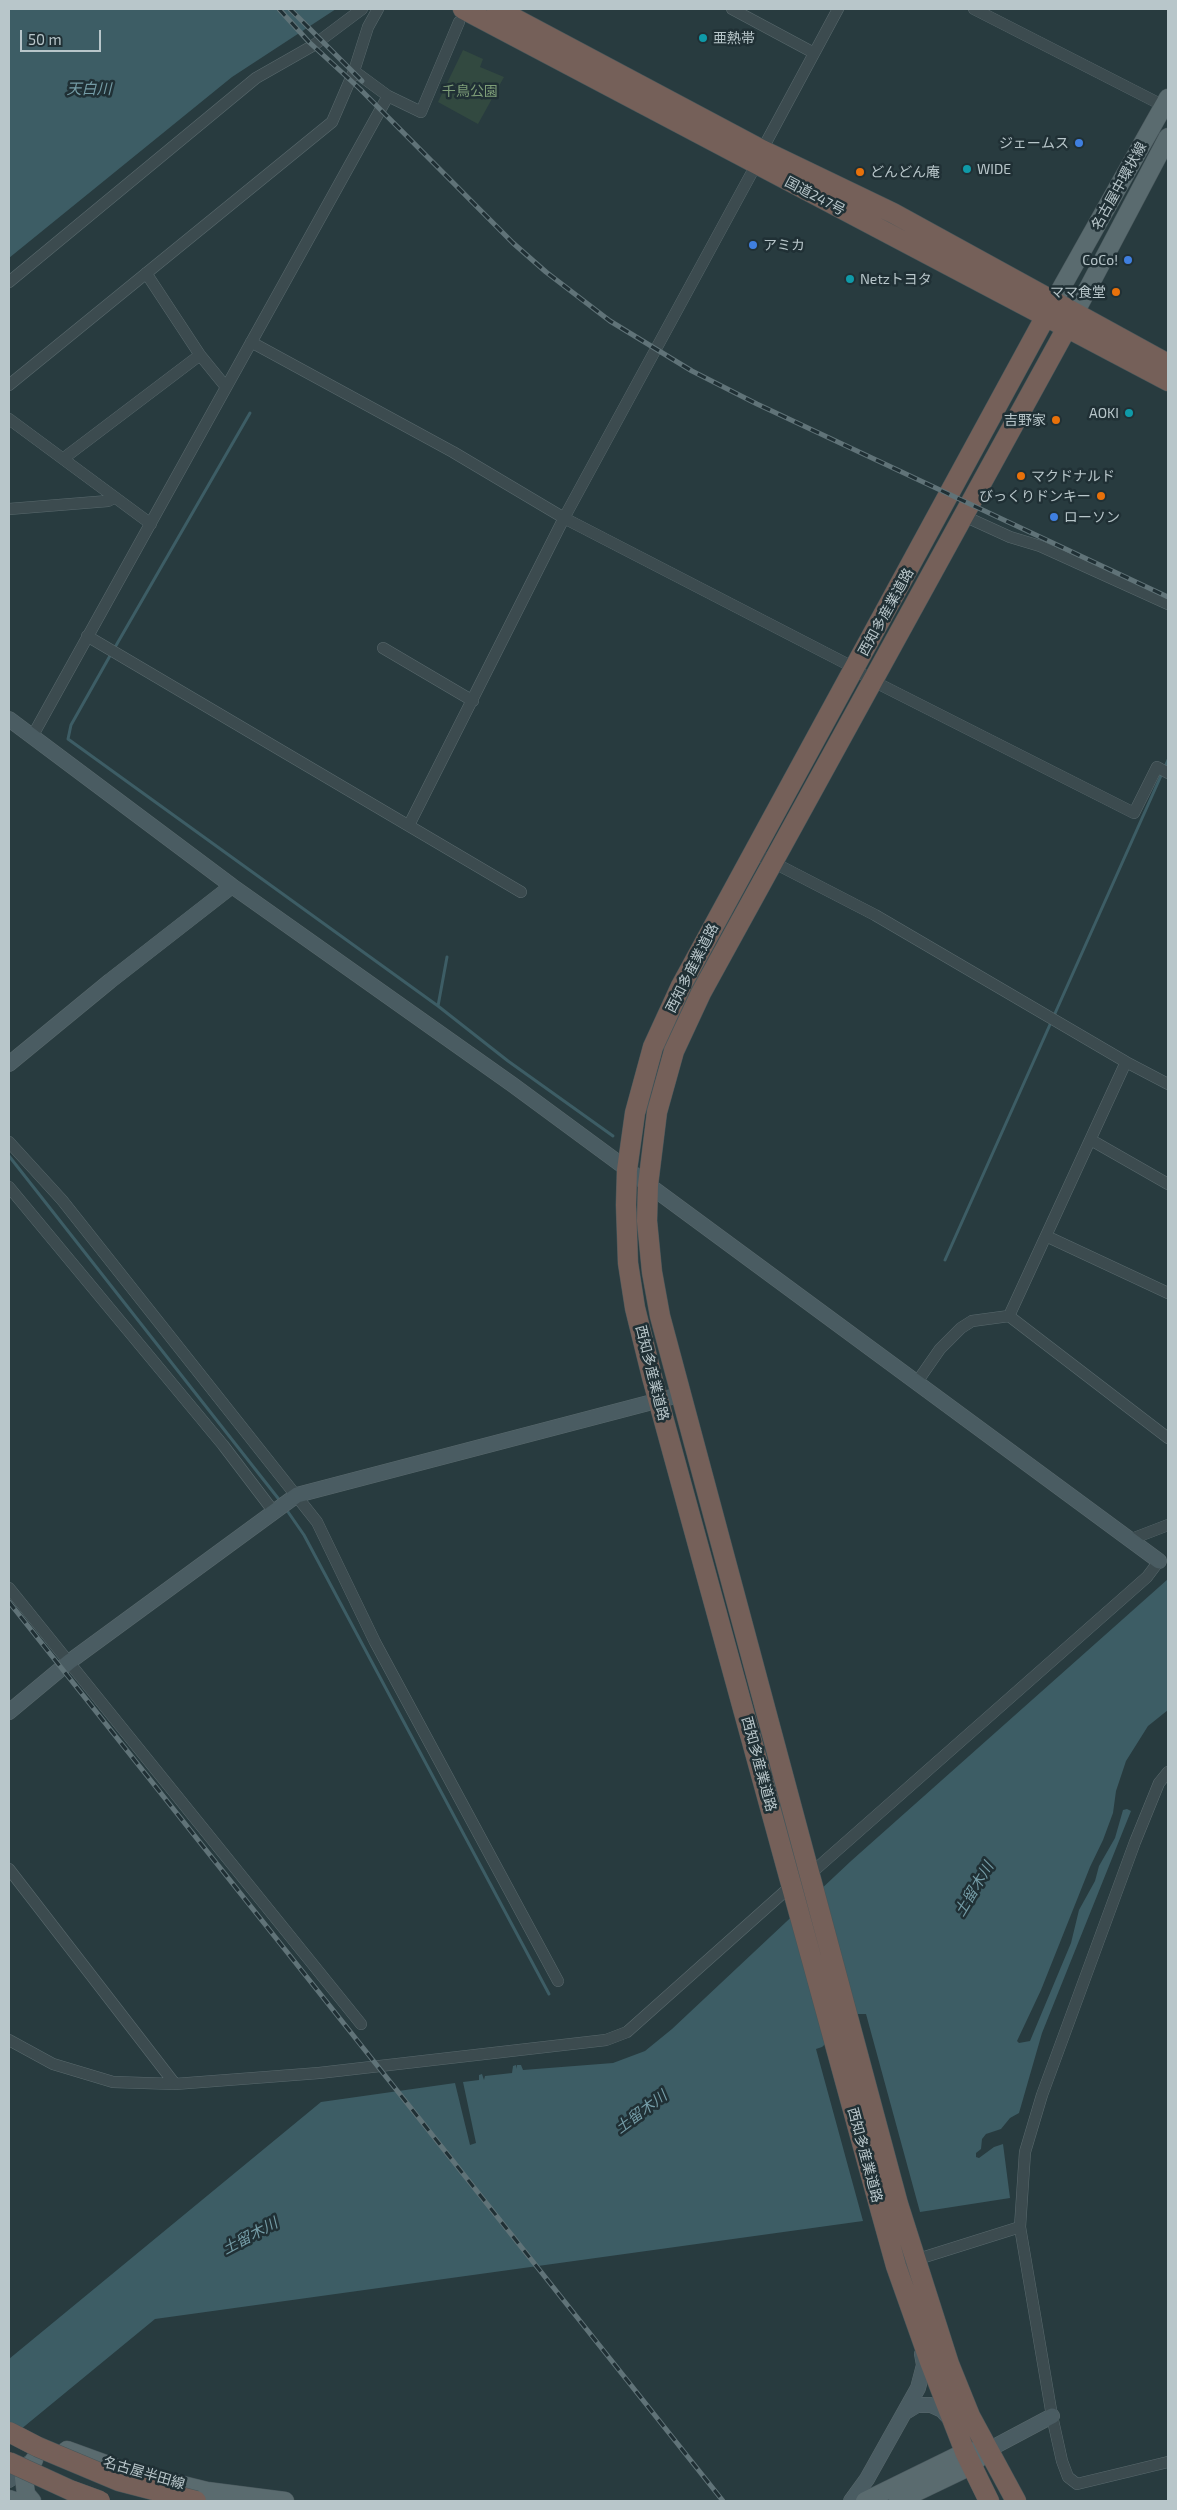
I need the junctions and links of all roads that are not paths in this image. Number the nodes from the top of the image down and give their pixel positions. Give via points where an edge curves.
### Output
1 (362, 9) edge
2 (378, 9) edge
3 (497, 9) edge
4 (732, 9) edge
5 (838, 9) edge
6 (974, 9) edge
7 (461, 16) edge
8 (814, 53) junction
9 (354, 71) junction
10 (388, 96) junction
11 (1166, 102) edge
12 (1168, 137) edge
13 (759, 157) junction
14 (146, 273) junction
15 (9, 282) edge
16 (1050, 309) junction
17 (1071, 321) junction
18 (251, 342) junction
19 (200, 355) junction
20 (1168, 364) edge
21 (1168, 381) edge
22 (9, 385) edge
23 (226, 387) junction
24 (9, 419) edge
25 (64, 458) junction
26 (114, 498) junction
27 (9, 509) edge
28 (964, 516) junction
29 (564, 518) junction
30 (151, 524) junction
31 (1168, 604) edge
32 (87, 636) junction
33 (383, 648) dead end
34 (855, 668) junction
35 (873, 681) junction
36 (473, 701) junction
37 (9, 719) edge
38 (33, 735) junction
39 (1168, 773) edge
40 (409, 825) junction
41 (753, 852) junction
42 (774, 862) junction
43 (232, 886) junction
44 (521, 892) dead end
45 (1126, 1062) junction
46 (9, 1064) edge
47 (1168, 1084) edge
48 (1091, 1140) junction
49 (9, 1142) edge
50 (627, 1170) junction
51 (1168, 1184) edge
52 (648, 1185) junction
53 (9, 1187) edge
54 (1046, 1236) junction
55 (1168, 1293) edge
56 (1009, 1316) junction
57 (917, 1382) junction
58 (679, 1395) junction
59 (659, 1401) junction
60 (1168, 1438) edge
61 (297, 1495) junction
62 (274, 1512) junction
63 (1168, 1525) edge
64 (1129, 1540) junction
65 (1159, 1561) joint
66 (9, 1588) edge
67 (69, 1662) junction
68 (9, 1712) edge
69 (1168, 1772) edge
70 (9, 1869) edge
71 (802, 1885) junction
72 (558, 1981) dead end
73 (361, 2024) dead end
74 (9, 2040) edge
75 (175, 2084) junction
76 (1020, 2227) junction
77 (915, 2260) junction
78 (896, 2266) junction
79 (903, 2414) junction
80 (1052, 2416) junction
81 (9, 2422) edge
82 (954, 2424) junction
83 (9, 2432) edge
84 (53, 2445) junction
85 (9, 2447) edge
86 (988, 2450) junction
87 (968, 2459) junction
88 (34, 2460) junction
89 (9, 2462) edge
90 (1168, 2462) edge
91 (871, 2471) junction
92 (9, 2480) edge
93 (893, 2496) edge
94 (9, 2499) edge
95 (15, 2501) edge
96 (32, 2501) edge
97 (100, 2501) edge
98 (140, 2501) edge
99 (196, 2501) edge
100 (285, 2501) edge
101 (850, 2501) edge
102 (865, 2501) edge
103 (989, 2501) edge
104 (1016, 2501) edge

1 - 15 street via 314,44 256,78
2 - 9 street via 368,26
3 - 13 highway, 国道247号
4 - 8 street
5 - 8 street
6 - 11 street
7 - 10 street via 421,112
7 - 13 highway, 国道247号
8 - 13 street
9 - 10 street
9 - 14 street via 332,122
10 - 18 street
11 - 16 main road, 名古屋中環状線
12 - 17 main road, 名古屋中環状線
13 - 16 highway, 国道247号
13 - 29 street
14 - 19 street
14 - 22 street
16 - 17 highway, 国道247号
16 - 34 highway, 西知多産業道路
17 - 20 highway, 国道247号
17 - 21 highway, 国道247号
17 - 28 highway, 西知多産業道路
18 - 23 street
18 - 29 street via 453,452
19 - 23 street
19 - 25 street
23 - 30 street
24 - 25 street
25 - 26 street
26 - 27 street via 108,502
26 - 30 street
28 - 31 street via 1010,537 1040,546
28 - 35 highway, 西知多産業道路
29 - 34 street
29 - 36 street
30 - 32 street
32 - 38 street
32 - 40 street
33 - 36 street
34 - 35 street
34 - 41 highway, 西知多産業道路
35 - 39 street via 1134,813 1157,767
35 - 42 highway, 西知多産業道路
36 - 40 street
37 - 38 street
38 - 43 street
40 - 44 street
41 - 42 street
41 - 50 highway, 西知多産業道路 via 681,986 653,1047 635,1113
42 - 45 street via 875,915
42 - 52 highway, 西知多産業道路 via 701,993 674,1051 657,1112
43 - 46 street
43 - 50 street
45 - 47 street
45 - 48 street
48 - 51 street
48 - 54 street
49 - 61 street via 68,1208
50 - 52 street
50 - 59 highway, 西知多産業道路 via 628,1264 635,1308
52 - 57 street
52 - 58 highway, 西知多産業道路 via 647,1221 652,1272
53 - 62 street via 223,1444
54 - 55 street
54 - 56 street
56 - 57 street via 972,1321 961,1328 940,1349
56 - 60 street
57 - 64 street
58 - 59 street
58 - 71 highway, 西知多産業道路
59 - 61 street
59 - 71 highway, 西知多産業道路
61 - 62 street
61 - 72 street via 317,1522 376,1642
62 - 67 street
63 - 64 street
64 - 65 street
65 - 71 street via 1147,1577
66 - 67 street
67 - 68 street
67 - 73 street
69 - 76 street via 1159,1783 1042,2095 1025,2152
70 - 75 street
71 - 75 street via 627,2032 606,2040 319,2073
71 - 77 highway, 西知多産業道路 via 850,2030
71 - 78 highway, 西知多産業道路 via 835,2045
74 - 75 street via 53,2064 113,2082
76 - 77 street
76 - 80 street
77 - 86 highway, 西知多産業道路 via 949,2364
78 - 79 street via 924,2365 918,2388
78 - 82 highway, 西知多産業道路
79 - 82 street via 917,2405 931,2405 942,2410
79 - 91 street
80 - 86 street
80 - 90 street via 1062,2461 1068,2477 1077,2484
81 - 84 main road, 名古屋半田線
82 - 87 highway, 西知多産業道路
83 - 99 highway, bridge via 119,2480
84 - 88 street
84 - 100 main road, 名古屋半田線 via 122,2470 198,2488
85 - 98 highway via 57,2471
86 - 87 main road
86 - 104 highway, 西知多産業道路
87 - 93 main road
87 - 103 highway, 西知多産業道路
88 - 92 street
88 - 96 main road via 24,2478 26,2494
89 - 97 highway, bridge
91 - 93 street via 873,2483
91 - 101 street
93 - 102 main road
94 - 95 main road

